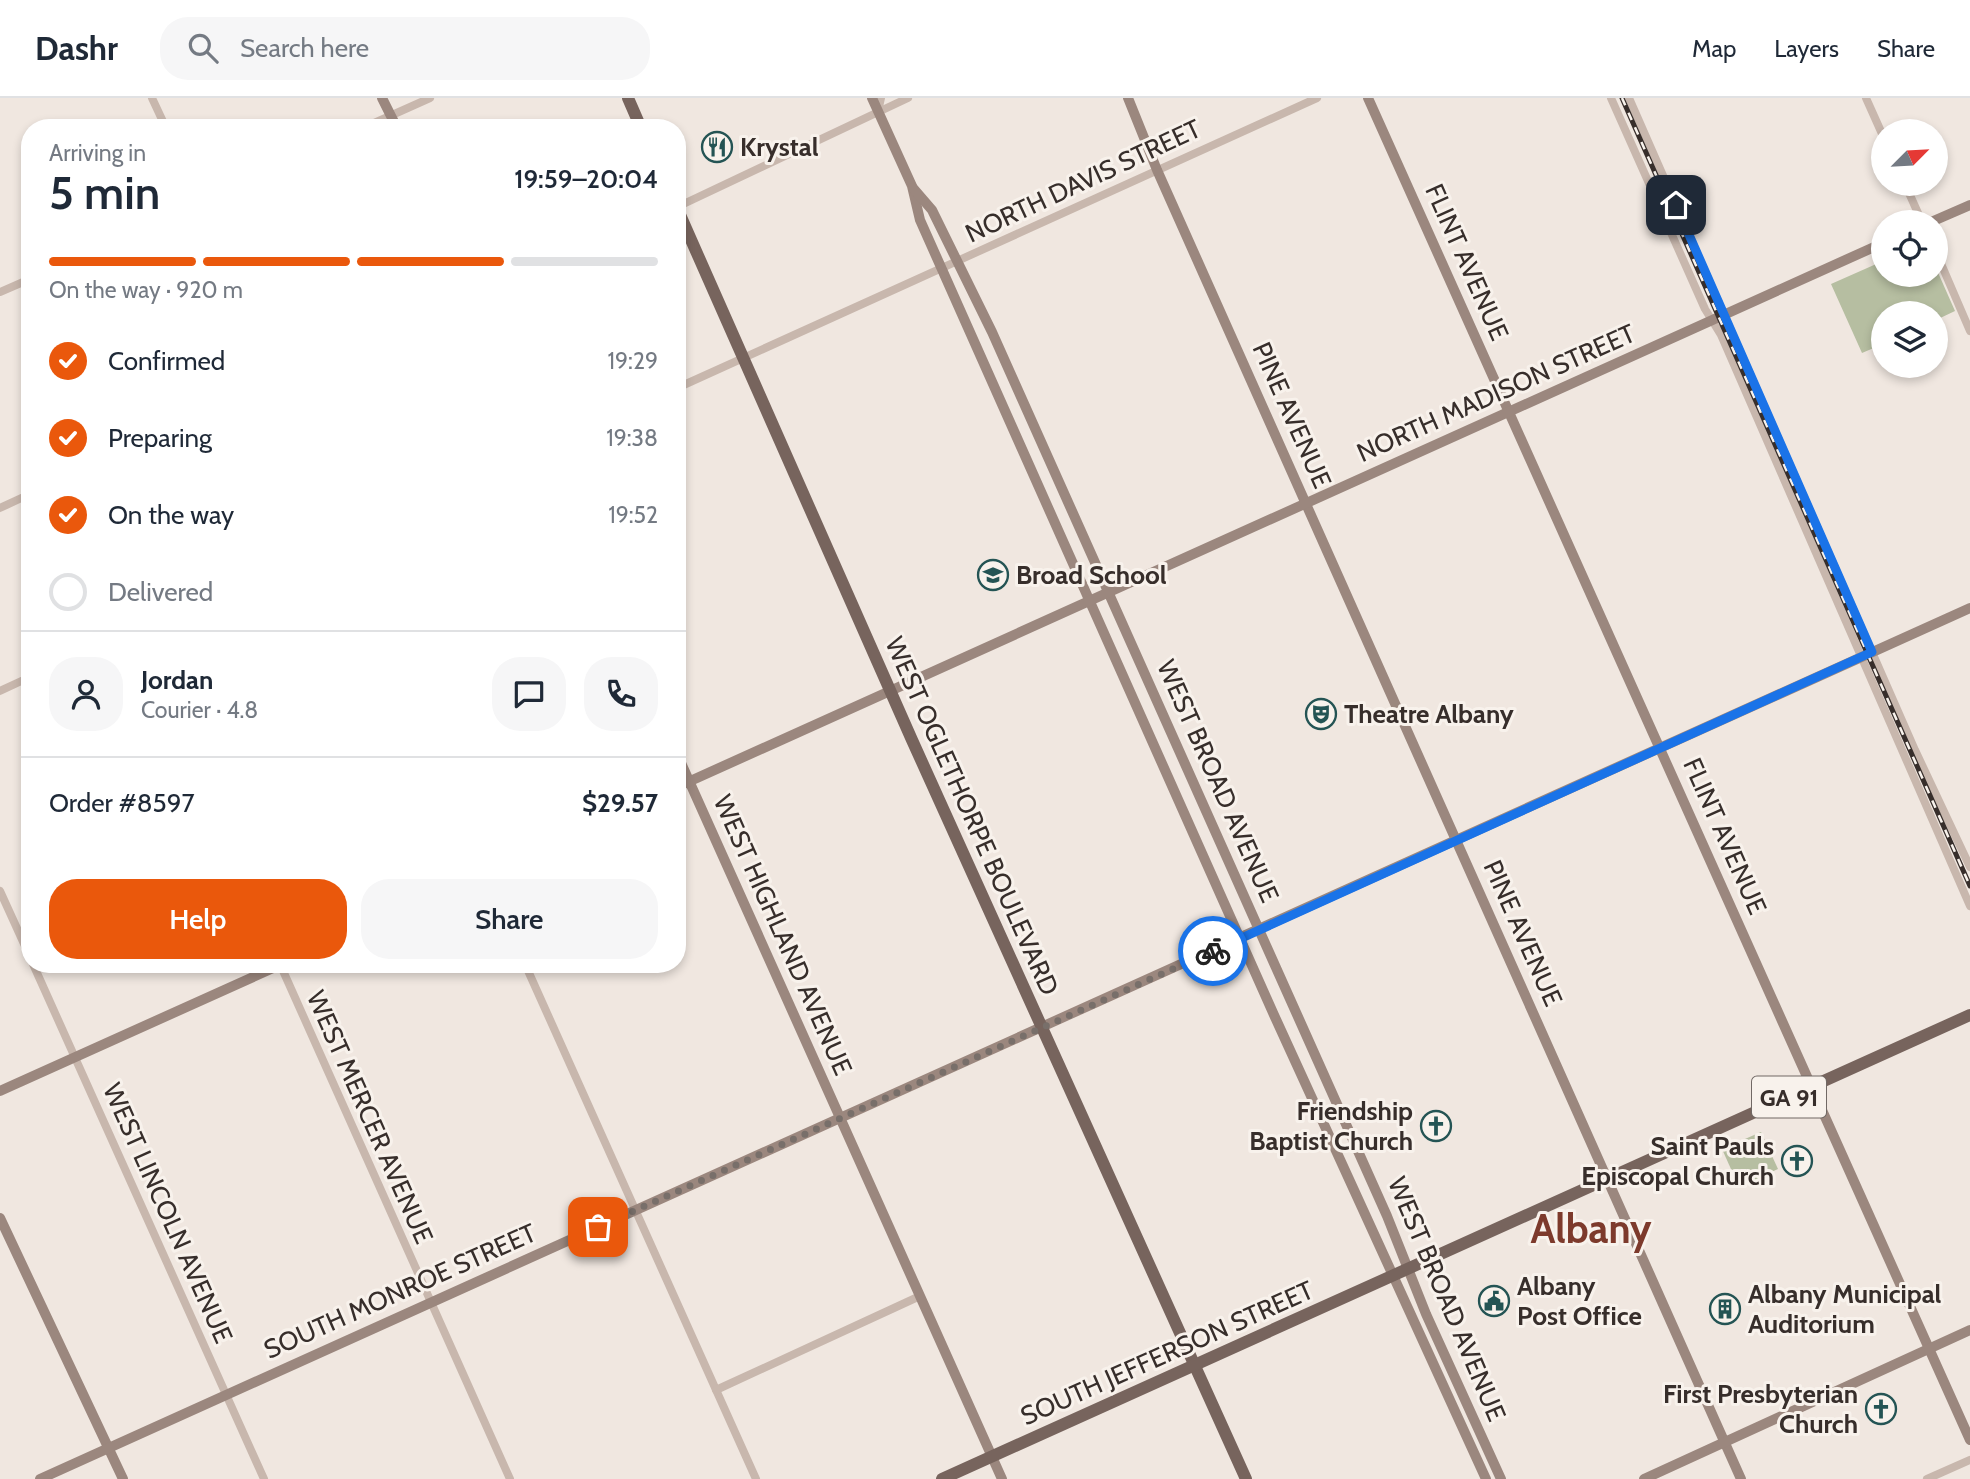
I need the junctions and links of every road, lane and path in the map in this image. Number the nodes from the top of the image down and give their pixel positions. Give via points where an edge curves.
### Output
1 (152, 98) edge
2 (382, 98) edge
3 (430, 98) edge
4 (628, 98) edge
5 (872, 98) edge
6 (881, 98) edge
7 (908, 98) edge
8 (1128, 98) edge
9 (1317, 98) edge
10 (1368, 98) edge
11 (1611, 98) edge
12 (1629, 98) edge
13 (1866, 98) edge
14 (878, 112) junction
15 (390, 116) junction
16 (162, 119) edge
17 (383, 119) edge
18 (392, 119) edge
19 (637, 119) edge
20 (1875, 119) edge
21 (1157, 170) junction
22 (912, 186) junction
23 (686, 204) edge
24 (1970, 205) edge
25 (1948, 215) edge
26 (686, 228) edge
27 (1871, 248) edge
28 (958, 261) junction
29 (942, 268) junction
30 (1948, 281) edge
31 (21, 283) edge
32 (0, 292) edge
33 (1725, 315) junction
34 (1713, 320) junction
35 (1970, 331) edge
36 (745, 358) junction
37 (686, 384) edge
38 (1509, 412) junction
39 (21, 499) edge
40 (1307, 503) junction
41 (0, 508) edge
42 (1109, 594) junction
43 (1090, 602) junction
44 (1970, 608) edge
45 (1868, 654) junction
46 (21, 681) edge
47 (0, 691) edge
48 (892, 692) junction
49 (1660, 749) junction
50 (686, 774) edge
51 (689, 781) junction
52 (686, 782) edge
53 (1457, 841) junction
54 (1970, 867) edge
55 (0, 891) edge
56 (1970, 906) edge
57 (1260, 930) junction
58 (21, 937) edge
59 (1240, 939) junction
60 (37, 973) edge
61 (262, 973) edge
62 (284, 973) edge
63 (529, 973) edge
64 (1970, 1015) edge
65 (1042, 1027) junction
66 (75, 1057) junction
67 (1812, 1087) junction
68 (0, 1091) edge
69 (840, 1117) junction
70 (1608, 1180) junction
71 (635, 1210) junction
72 (0, 1218) edge
73 (1409, 1269) junction
74 (1393, 1276) junction
75 (920, 1296) junction
76 (430, 1302) junction
77 (1970, 1330) edge
78 (1929, 1349) junction
79 (1195, 1366) junction
80 (716, 1390) junction
81 (227, 1394) junction
82 (1970, 1440) edge
83 (1724, 1442) junction
84 (109, 1448) junction
85 (992, 1457) junction
86 (1970, 1460) edge
87 (40, 1479) edge
88 (123, 1479) edge
89 (264, 1479) edge
90 (510, 1479) edge
91 (756, 1479) edge
92 (942, 1479) edge
93 (1002, 1479) edge
94 (1246, 1479) edge
95 (1486, 1479) edge
96 (1501, 1479) edge
97 (1644, 1479) edge
98 (1741, 1479) edge
99 (1927, 1479) edge

1 - 16 street
2 - 15 main road
3 - 15 street
4 - 19 main road
5 - 14 main road, WEST BROAD AVENUE
6 - 14 street
7 - 14 street
8 - 21 main road, PINE AVENUE
9 - 21 street, NORTH DAVIS STREET
10 - 38 main road, FLINT AVENUE
11 - 34 street
12 - 33 street
13 - 20 street
14 - 22 main road, WEST BROAD AVENUE
14 - 23 street
15 - 17 street
15 - 18 main road
21 - 28 street, NORTH DAVIS STREET
21 - 40 main road, PINE AVENUE
22 - 28 main road, WEST BROAD AVENUE via 932,210
22 - 29 main road, WEST BROAD AVENUE via 920,220
24 - 25 main road
26 - 36 main road, WEST OGLETHORPE BOULEVARD
27 - 33 main road, NORTH MADISON STREET
28 - 29 street, NORTH DAVIS STREET
28 - 42 main road, WEST BROAD AVENUE
29 - 36 street, NORTH DAVIS STREET
29 - 43 main road, WEST BROAD AVENUE
30 - 35 street
31 - 32 street
33 - 34 main road, NORTH MADISON STREET
33 - 45 street
34 - 38 main road, NORTH MADISON STREET
34 - 45 street
36 - 37 street, NORTH DAVIS STREET
36 - 48 main road, WEST OGLETHORPE BOULEVARD
38 - 40 main road, NORTH MADISON STREET
38 - 49 main road, FLINT AVENUE
39 - 41 street
40 - 42 main road, NORTH MADISON STREET
40 - 53 main road, PINE AVENUE
42 - 43 main road, NORTH MADISON STREET
42 - 57 main road, WEST BROAD AVENUE
43 - 48 main road, NORTH MADISON STREET
43 - 59 main road, WEST BROAD AVENUE
44 - 45 main road, SOUTH MONROE STREET
45 - 49 main road, SOUTH MONROE STREET
45 - 54 street
45 - 56 street
46 - 47 street
48 - 51 main road, NORTH MADISON STREET
48 - 65 main road, WEST OGLETHORPE BOULEVARD
49 - 53 main road, SOUTH MONROE STREET
49 - 67 main road, FLINT AVENUE
50 - 51 main road, WEST HIGHLAND AVENUE
51 - 52 main road, NORTH MADISON STREET
51 - 69 main road, WEST HIGHLAND AVENUE
53 - 57 main road, SOUTH MONROE STREET
53 - 70 main road, PINE AVENUE
55 - 58 street
57 - 59 main road, SOUTH MONROE STREET
57 - 73 main road, WEST BROAD AVENUE
59 - 65 main road, SOUTH MONROE STREET
59 - 74 main road, WEST BROAD AVENUE
60 - 66 street, WEST LINCOLN AVENUE
61 - 66 main road
62 - 76 street, WEST MERCER AVENUE
63 - 71 street
64 - 67 main road, GA 91
65 - 69 main road, SOUTH MONROE STREET
65 - 79 main road, WEST OGLETHORPE BOULEVARD
66 - 68 main road
66 - 81 street, WEST LINCOLN AVENUE
67 - 70 main road, GA 91
67 - 78 main road, FLINT AVENUE
69 - 71 main road, SOUTH MONROE STREET
69 - 75 main road, WEST HIGHLAND AVENUE
70 - 73 main road, GA 91
70 - 83 main road, PINE AVENUE
71 - 76 main road, SOUTH MONROE STREET
71 - 80 street
72 - 84 main road
73 - 74 main road, SOUTH JEFFERSON STREET / GA 91
73 - 96 main road, WEST BROAD AVENUE
74 - 79 main road, SOUTH JEFFERSON STREET / GA 91
74 - 95 main road, WEST BROAD AVENUE
75 - 80 street
75 - 85 main road, WEST HIGHLAND AVENUE
76 - 81 main road, SOUTH MONROE STREET
76 - 90 street, WEST MERCER AVENUE
77 - 78 main road
78 - 82 main road, FLINT AVENUE
78 - 83 main road
79 - 85 main road, SOUTH JEFFERSON STREET / GA 91
79 - 94 main road, WEST OGLETHORPE BOULEVARD
80 - 91 street
81 - 84 main road, SOUTH MONROE STREET
81 - 89 street, WEST LINCOLN AVENUE
83 - 97 main road
83 - 98 main road, PINE AVENUE
84 - 87 main road, SOUTH MONROE STREET
84 - 88 main road
85 - 92 main road, SOUTH JEFFERSON STREET / GA 91
85 - 93 main road, WEST HIGHLAND AVENUE
86 - 99 street

